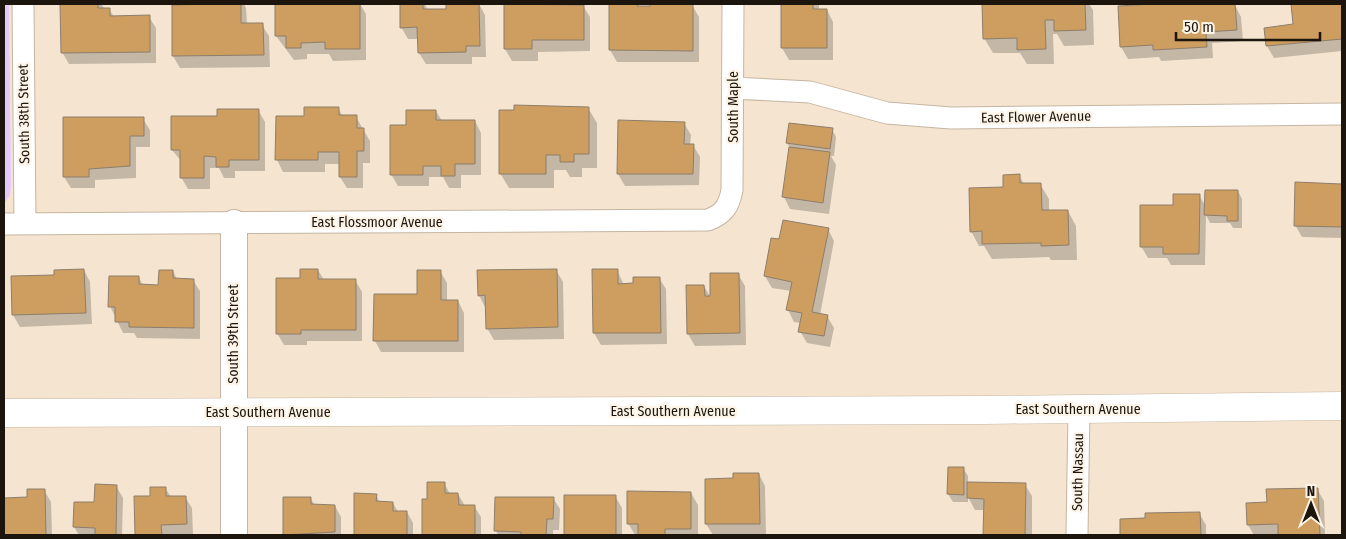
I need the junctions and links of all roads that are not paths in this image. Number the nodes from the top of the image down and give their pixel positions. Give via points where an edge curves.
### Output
1 (23, 4) edge
2 (732, 4) edge
3 (732, 88) junction
4 (1342, 114) edge
5 (725, 210) joint
6 (234, 223) junction
7 (14, 224) edge
8 (1342, 406) edge
9 (1079, 409) junction
10 (233, 412) junction
11 (4, 413) edge
12 (234, 535) edge
13 (1077, 535) edge

1 - 7 street, South 38th Street
2 - 3 street, South Maple
3 - 4 street, East Flower Avenue via 810,92 887,113 950,118
3 - 5 street, South Maple via 732,190
5 - 6 street, East Flossmoor Avenue via 718,216 697,222
6 - 7 street, East Flossmoor Avenue
6 - 10 street, South 39th Street
8 - 9 main road, East Southern Avenue
9 - 10 main road, East Southern Avenue
9 - 13 street, South Nassau
10 - 11 main road, East Southern Avenue
10 - 12 street, South 39th Street

